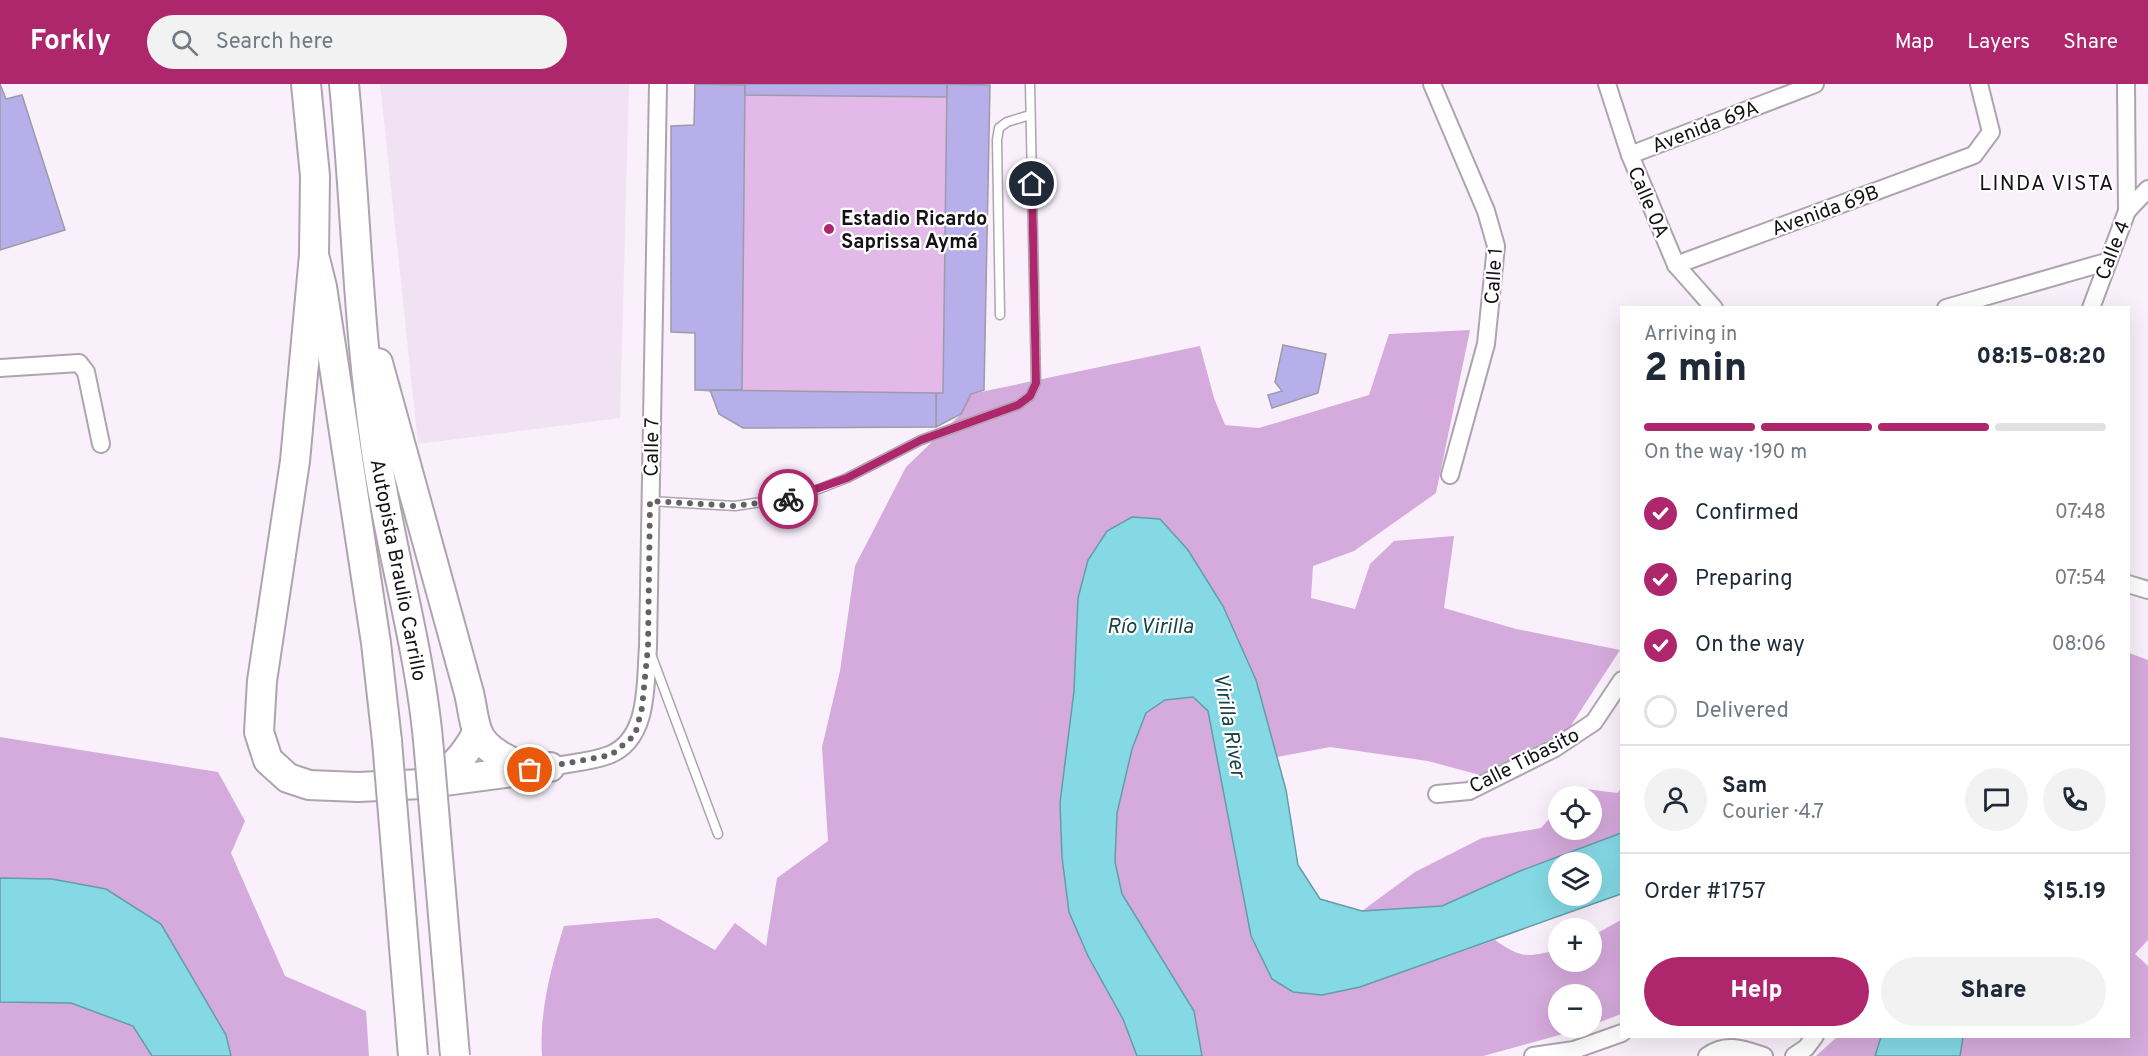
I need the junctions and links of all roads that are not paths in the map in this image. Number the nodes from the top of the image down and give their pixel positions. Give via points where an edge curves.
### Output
1 (306, 84) edge
2 (344, 84) edge
3 (658, 84) edge
4 (1030, 84) edge
5 (1432, 84) edge
6 (1607, 84) edge
7 (1815, 84) edge
8 (1979, 84) edge
9 (2126, 84) edge
10 (1030, 115) junction
11 (1630, 154) junction
12 (2148, 189) edge
13 (2127, 211) junction
14 (314, 255) junction
15 (2106, 262) junction
16 (1676, 265) junction
17 (359, 291) junction
18 (1712, 306) edge
19 (1953, 306) edge
20 (2092, 306) edge
21 (1000, 315) dead end
22 (0, 368) edge
23 (101, 444) dead end
24 (1450, 475) dead end
25 (650, 501) junction
26 (2130, 585) edge
27 (2148, 590) edge
28 (648, 647) junction
29 (1620, 683) edge
30 (477, 733) junction
31 (550, 767) junction
32 (422, 784) junction
33 (1437, 794) dead end
34 (718, 834) dead end
35 (1620, 1034) edge
36 (1814, 1038) edge
37 (1574, 1053) edge
38 (413, 1056) edge
39 (455, 1056) edge
40 (1533, 1056) edge
41 (1707, 1056) edge
42 (1764, 1056) edge
43 (1794, 1056) edge

1 - 14 highway, Autopista Braulio Carrillo via 315,176
2 - 17 highway, Autopista Braulio Carrillo
3 - 25 street, Calle 7
4 - 10 lane
5 - 24 street, Calle 1 via 1486,211 1496,246 1486,344
6 - 11 street, Calle 0A
7 - 11 street, Avenida 69A
8 - 16 street, Avenida 69B via 1991,132 1974,155
9 - 13 street, Calle 4
10 - 21 lane via 999,128 997,140
10 - 25 lane via 1036,383 1030,396 1018,405 921,440 847,478 801,496 735,506
11 - 16 street, Calle 0A
12 - 13 street
13 - 15 street, Calle 4
14 - 32 highway via 295,461 262,681 259,732 268,760 288,778 309,785
14 - 38 highway, Autopista Braulio Carrillo, bridge via 376,643
15 - 19 street
15 - 20 street, Calle 4
16 - 18 street, Calle 0A
17 - 30 highway
17 - 39 highway, Autopista Braulio Carrillo, bridge via 364,370 376,454 419,662
22 - 23 street via 79,363 86,372
25 - 28 street, Calle 7
26 - 27 street
28 - 31 street via 635,735 611,755
28 - 34 lane, Calle 7
29 - 33 street, Calle Tibasito via 1594,722 1555,748 1469,791
30 - 31 highway via 491,749 509,760 529,767
30 - 32 highway via 465,756 446,773
31 - 32 highway
35 - 37 street
36 - 43 street
37 - 40 street
41 - 42 street via 1732,1047

